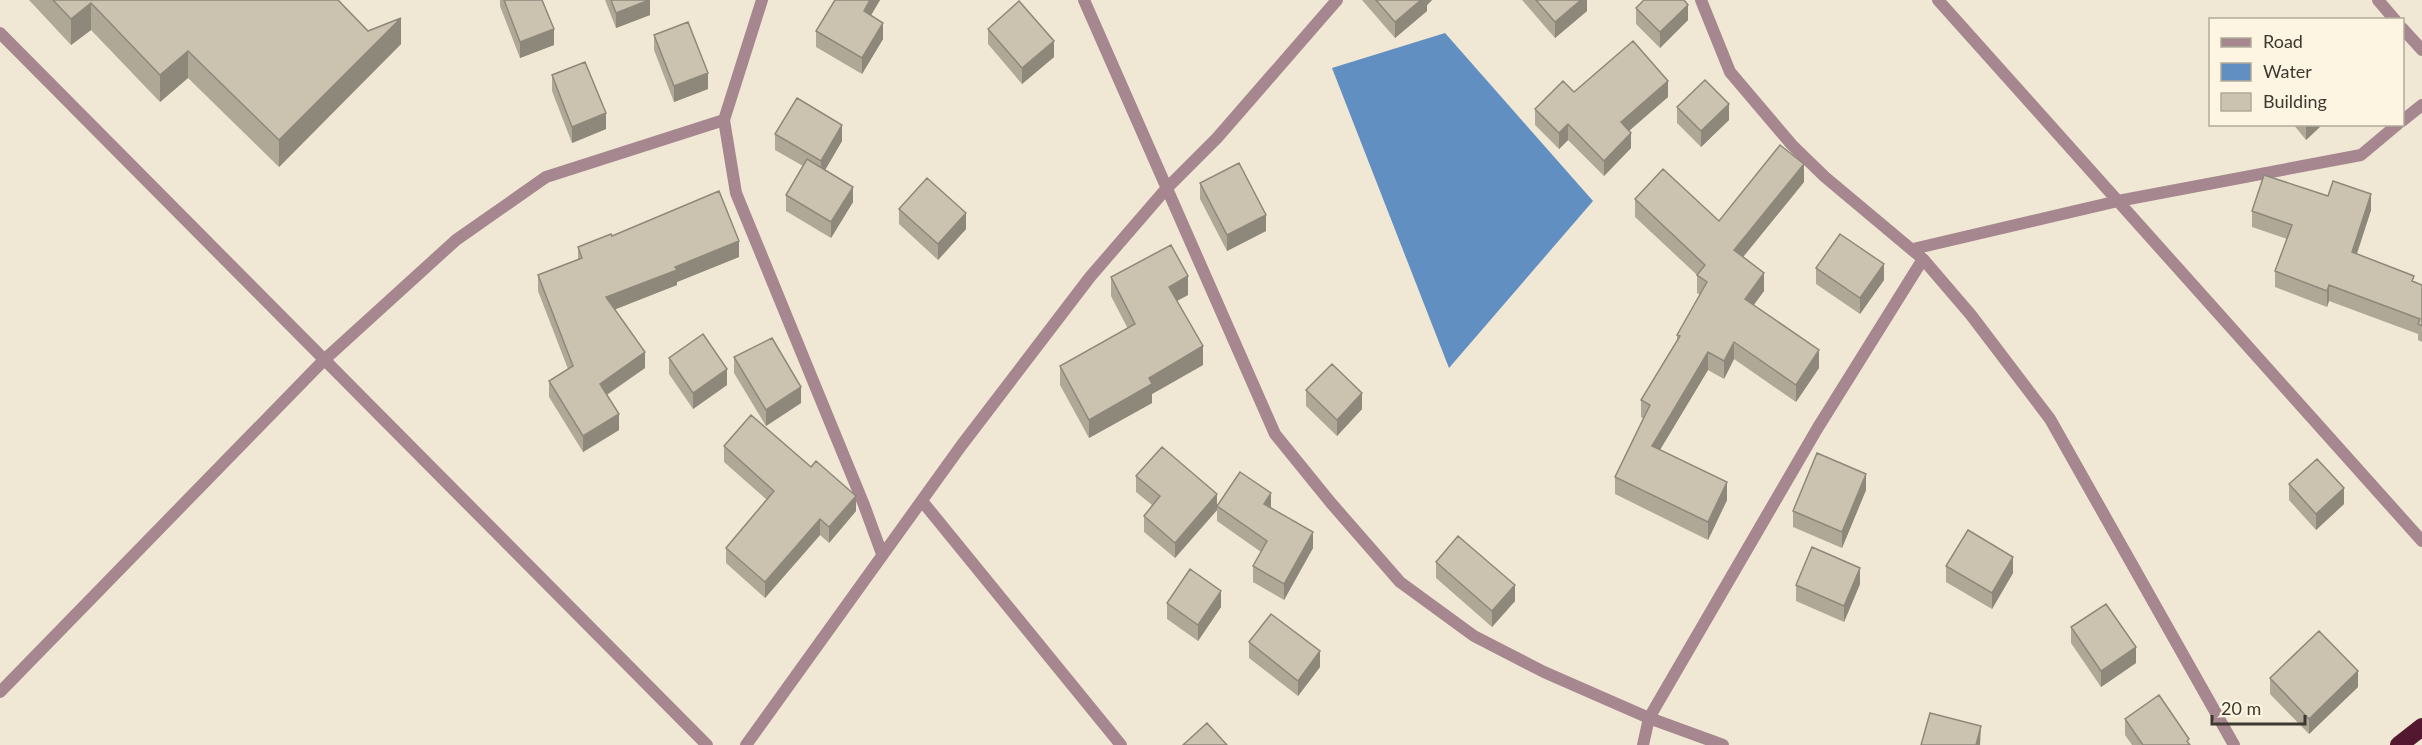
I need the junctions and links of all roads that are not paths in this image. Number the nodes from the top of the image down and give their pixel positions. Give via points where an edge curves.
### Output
1 (762, 0) edge
2 (1084, 0) edge
3 (1337, 0) edge
4 (1701, 0) edge
5 (1938, 0) edge
6 (2378, 0) edge
7 (2393, 18) edge
8 (2404, 29) edge
9 (0, 33) edge
10 (2422, 50) edge
11 (2422, 105) edge
12 (724, 120) junction
13 (2404, 120) edge
14 (2396, 126) edge
15 (1166, 189) junction
16 (2118, 201) junction
17 (1913, 249) junction
18 (1923, 259) junction
19 (324, 360) junction
20 (922, 501) junction
21 (2422, 541) edge
22 (882, 554) junction
23 (0, 692) edge
24 (1649, 718) junction
25 (2422, 727) edge
26 (707, 745) edge
27 (746, 745) edge
28 (1122, 745) edge
29 (1643, 745) edge
30 (1723, 745) edge
31 (2234, 745) edge
32 (2399, 745) edge

1 - 12 street
2 - 15 street
3 - 15 street via 1217,138
4 - 17 street via 1730,72 1776,127 1825,177
5 - 16 street
6 - 7 street
8 - 10 street
9 - 19 street
11 - 13 street
12 - 19 street via 546,177 456,240
12 - 22 street via 736,193
14 - 16 street via 2361,155
15 - 20 street via 1034,348
15 - 24 street via 1275,434 1400,582 1474,636
16 - 17 street
16 - 21 street
17 - 18 street
18 - 24 street via 1817,429
18 - 31 street via 2050,419
19 - 23 street
19 - 26 street
20 - 22 street
20 - 28 street
22 - 27 street
24 - 29 street
24 - 30 street
25 - 32 highway

